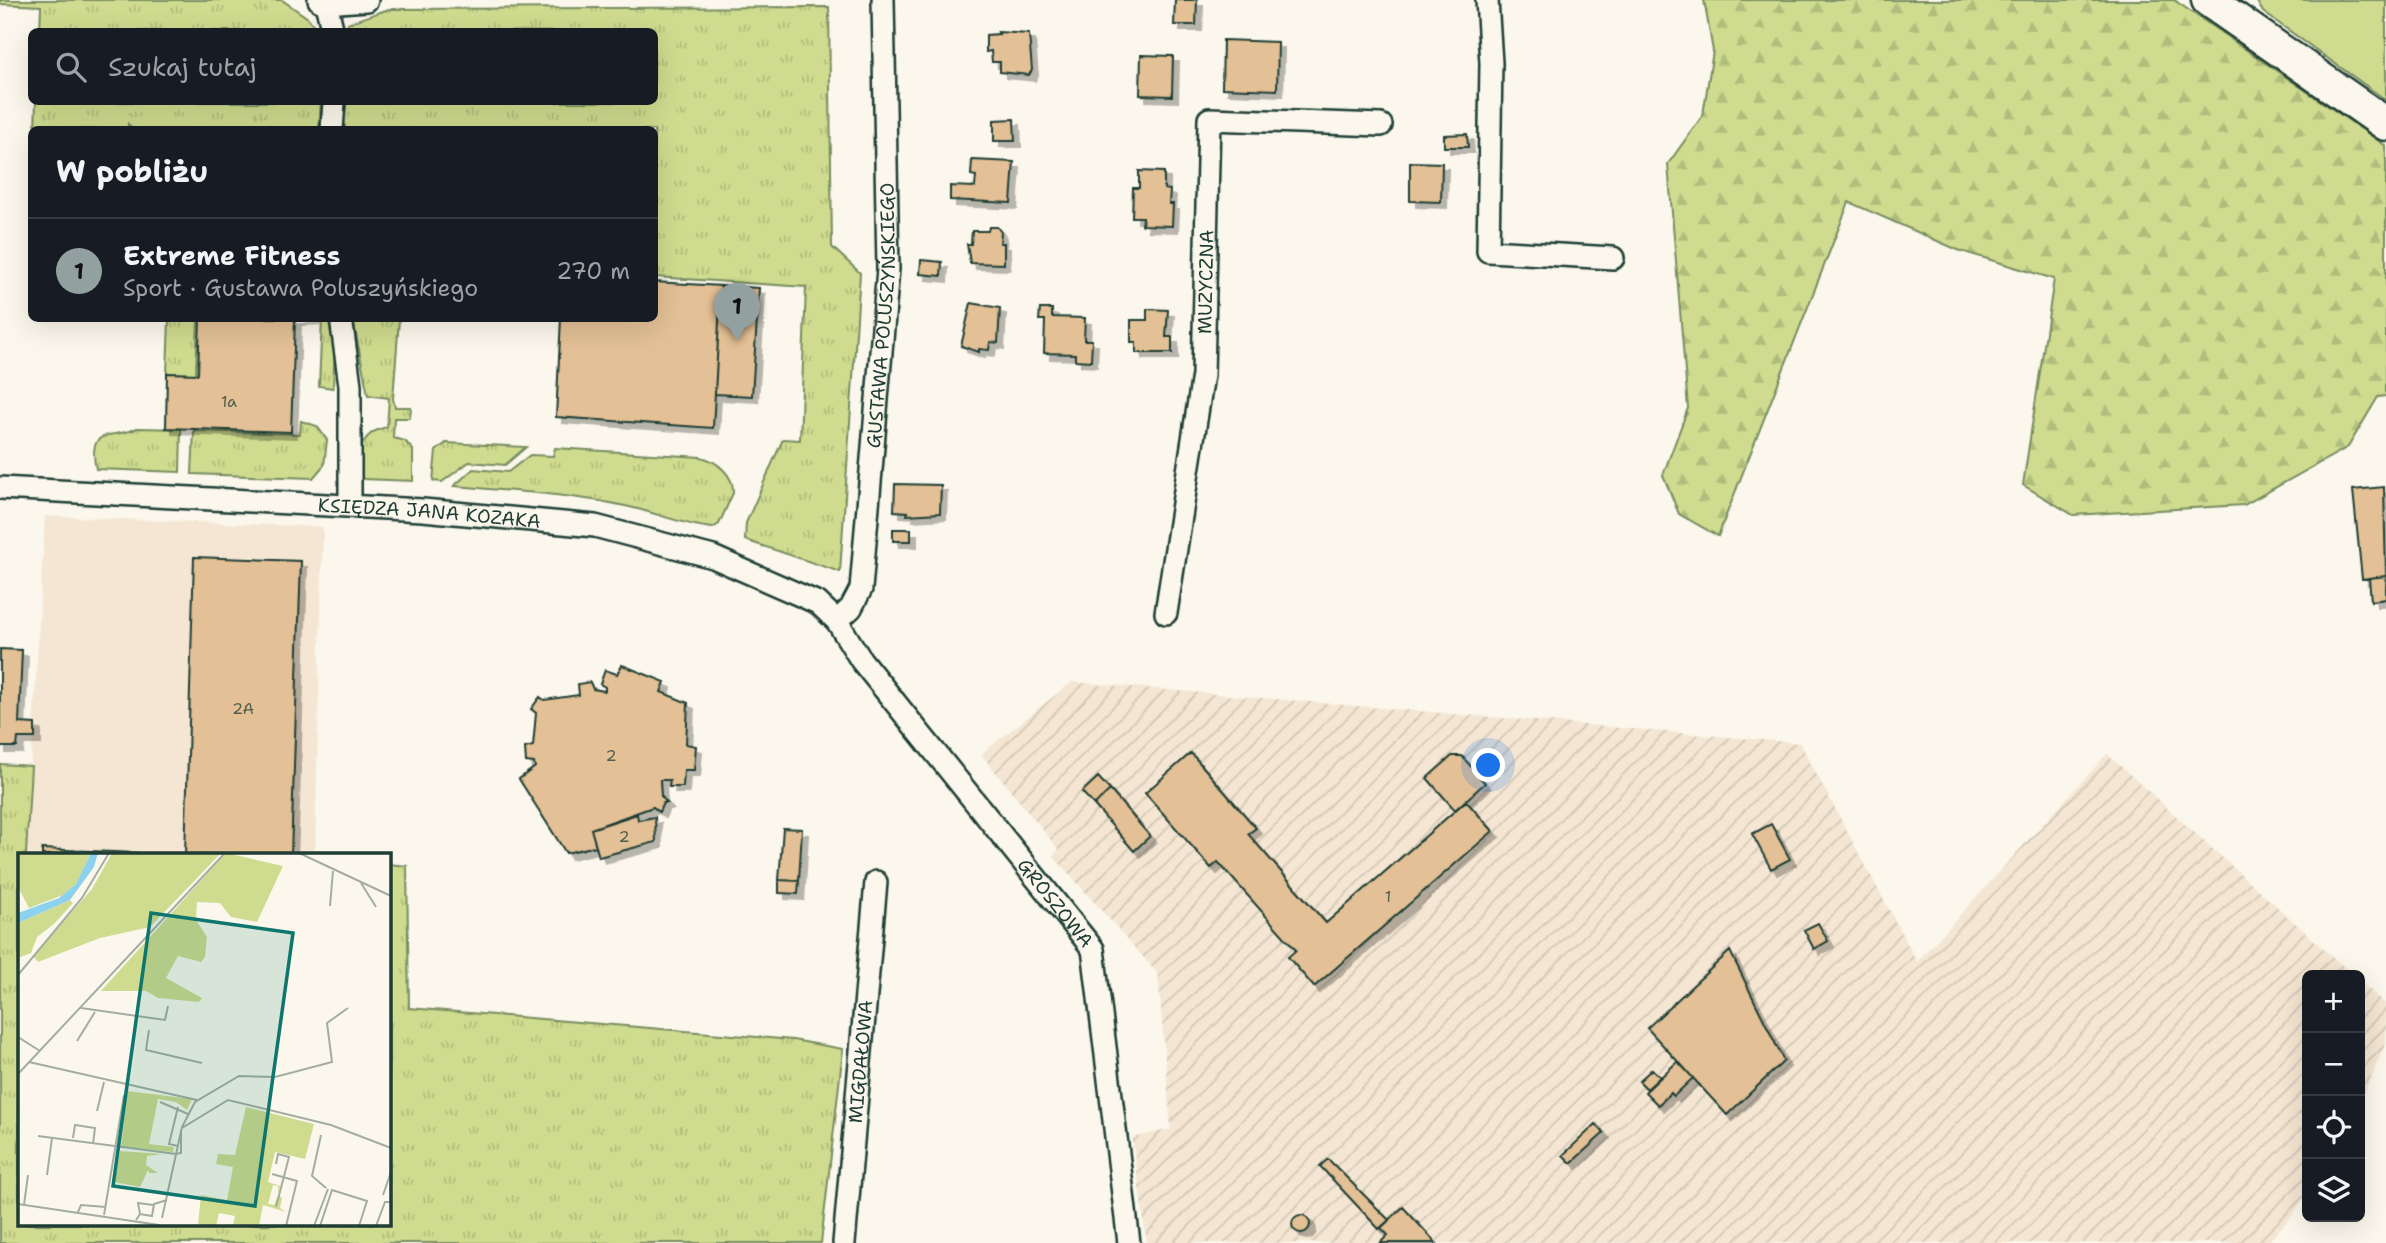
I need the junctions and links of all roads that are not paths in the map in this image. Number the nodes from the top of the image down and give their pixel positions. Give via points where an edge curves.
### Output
1 (367, 0) edge
2 (883, 0) edge
3 (1488, 0) edge
4 (323, 1) edge
5 (2218, 7) edge
6 (332, 28) edge
7 (334, 105) edge
8 (2386, 124) edge
9 (1381, 125) dead end
10 (332, 126) edge
11 (1613, 258) dead end
12 (342, 322) edge
13 (0, 488) edge
14 (350, 506) junction
15 (1166, 614) dead end
16 (837, 621) junction
17 (876, 882) dead end
18 (844, 1243) edge
19 (1129, 1243) edge

1 - 4 street
2 - 16 street, GUSTAWA POLUSZYŃSKIEGO via 889,223 881,362 861,589
3 - 11 street via 1488,251
4 - 6 street
5 - 8 street
7 - 10 street
9 - 15 street, MUZYCZNA via 1209,119 1203,375
12 - 14 street via 350,385
13 - 14 street, KSIĘDZA JANA KOZAKA
14 - 16 street, KSIĘDZA JANA KOZAKA via 596,526 713,557 818,603
16 - 19 street, GROSZOWA via 861,660 1094,949
17 - 18 street, MIGDAŁOWA

